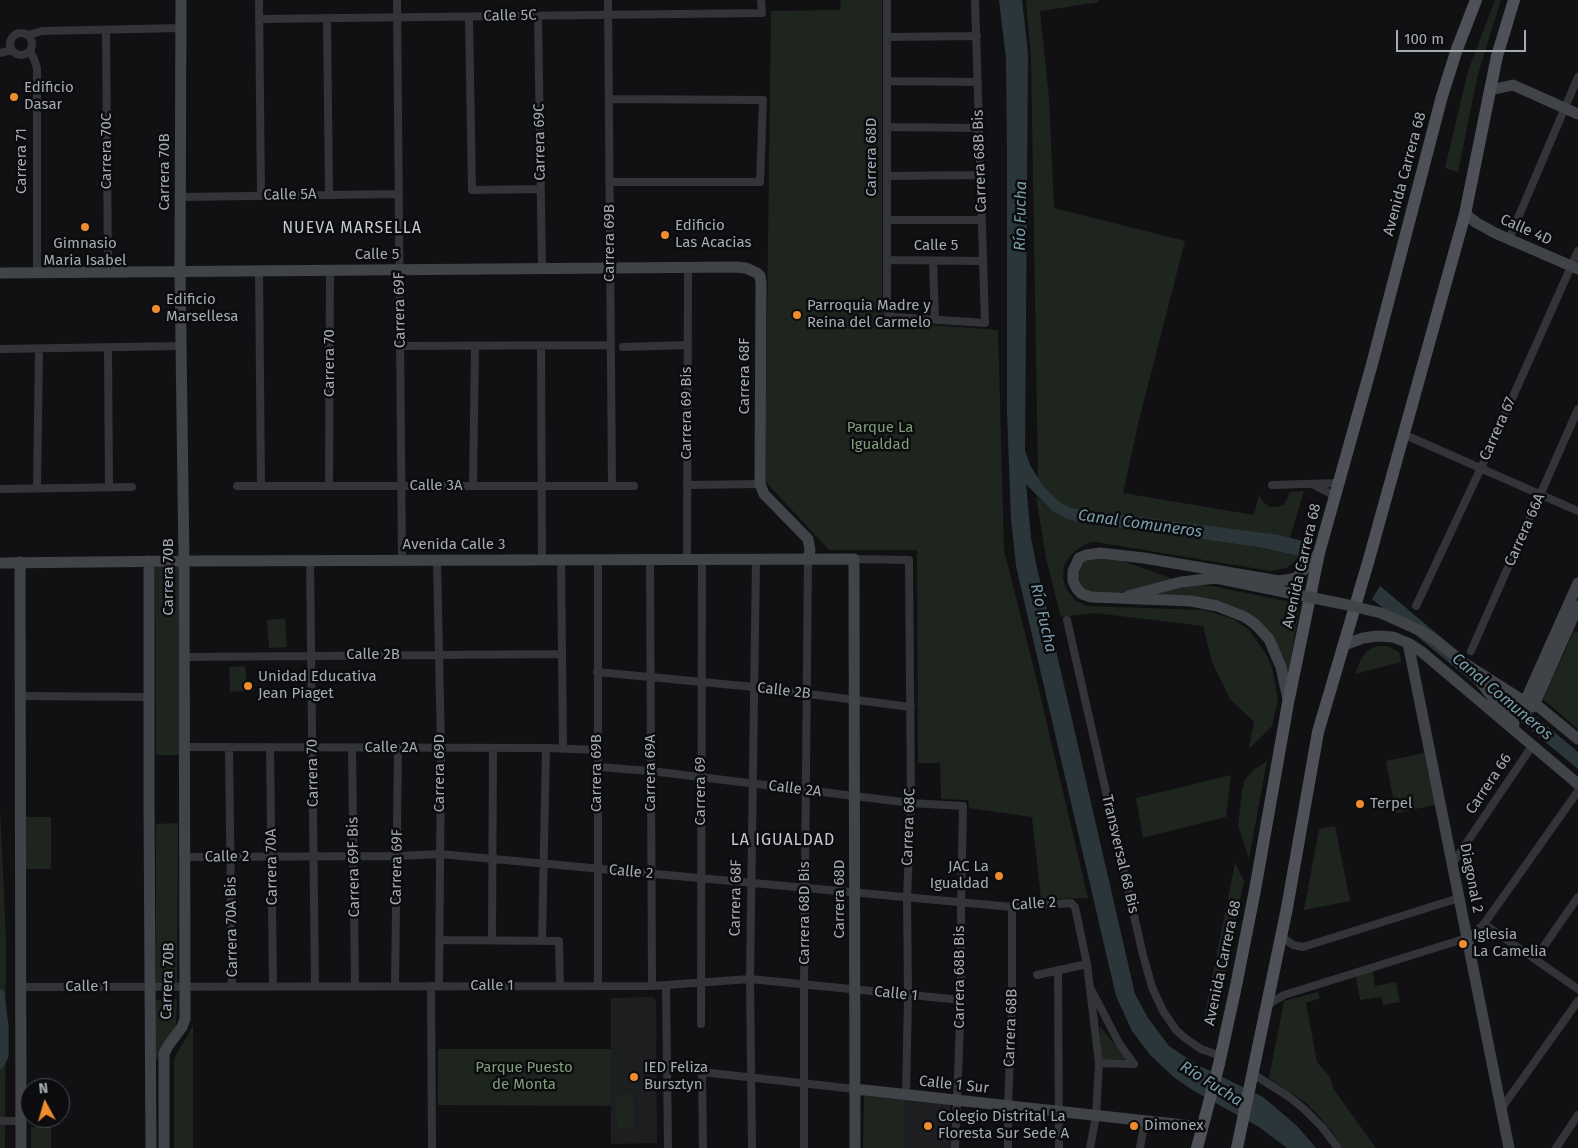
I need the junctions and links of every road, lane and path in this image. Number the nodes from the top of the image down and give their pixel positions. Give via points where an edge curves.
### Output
1 (181, 0) edge
2 (259, 0) edge
3 (397, 0) edge
4 (608, 0) edge
5 (762, 0) edge
6 (887, 0) edge
7 (975, 0) edge
8 (1476, 0) edge
9 (1514, 0) edge
10 (608, 15) junction
11 (538, 16) junction
12 (469, 17) junction
13 (327, 18) junction
14 (398, 18) junction
15 (259, 19) junction
16 (181, 28) junction
17 (106, 30) junction
18 (28, 35) junction
19 (976, 36) junction
20 (887, 37) junction
21 (12, 50) junction
22 (30, 51) junction
23 (0, 52) edge
24 (1578, 77) edge
25 (887, 80) junction
26 (978, 82) junction
27 (1490, 90) junction
28 (608, 100) junction
29 (1565, 108) junction
30 (1578, 114) edge
31 (887, 127) junction
32 (979, 128) junction
33 (981, 175) junction
34 (887, 176) junction
35 (609, 182) junction
36 (541, 189) junction
37 (399, 194) junction
38 (329, 195) junction
39 (261, 196) junction
40 (180, 197) junction
41 (1465, 214) junction
42 (887, 220) junction
43 (982, 220) junction
44 (1509, 239) junction
45 (1578, 251) edge
46 (887, 260) junction
47 (932, 261) junction
48 (983, 261) junction
49 (688, 267) junction
50 (1575, 267) edge
51 (542, 268) junction
52 (610, 268) junction
53 (400, 269) junction
54 (259, 270) junction
55 (330, 270) junction
56 (754, 270) joint
57 (180, 271) junction
58 (0, 272) edge
59 (37, 272) junction
60 (108, 272) junction
61 (934, 319) junction
62 (610, 345) junction
63 (688, 345) junction
64 (181, 346) junction
65 (400, 346) junction
66 (475, 346) junction
67 (541, 346) junction
68 (623, 347) dead end
69 (108, 348) junction
70 (0, 349) edge
71 (39, 349) junction
72 (1578, 409) edge
73 (1403, 434) junction
74 (1481, 468) junction
75 (1338, 483) junction
76 (760, 484) junction
77 (1313, 484) junction
78 (687, 485) junction
79 (1272, 485) dead end
80 (237, 486) dead end
81 (262, 486) junction
82 (329, 486) junction
83 (402, 486) junction
84 (473, 486) junction
85 (542, 486) junction
86 (612, 486) junction
87 (634, 486) dead end
88 (109, 487) junction
89 (132, 487) dead end
90 (37, 488) junction
91 (0, 489) edge
92 (1540, 494) junction
93 (1335, 496) junction
94 (1578, 511) edge
95 (1319, 553) junction
96 (1114, 554) junction
97 (756, 558) junction
98 (808, 558) junction
99 (542, 559) junction
100 (561, 559) junction
101 (598, 559) junction
102 (650, 559) junction
103 (687, 559) junction
104 (702, 559) junction
105 (854, 559) junction
106 (310, 560) junction
107 (402, 560) junction
108 (437, 560) junction
109 (909, 560) joint
110 (149, 561) junction
111 (184, 561) junction
112 (0, 562) edge
113 (20, 562) junction
114 (1216, 578) junction
115 (1578, 583) edge
116 (1109, 599) junction
117 (1416, 606) dead end
118 (1578, 606) edge
119 (1067, 620) dead end
120 (1408, 643) junction
121 (1344, 645) junction
122 (1471, 651) dead end
123 (562, 654) junction
124 (439, 655) junction
125 (312, 656) junction
126 (184, 657) junction
127 (1467, 665) junction
128 (597, 672) junction
129 (650, 677) junction
130 (702, 682) junction
131 (754, 687) junction
132 (806, 693) junction
133 (20, 696) junction
134 (149, 697) junction
135 (1531, 700) junction
136 (854, 701) junction
137 (1288, 703) junction
138 (911, 707) junction
139 (1556, 721) junction
140 (1578, 739) edge
141 (1532, 746) junction
142 (184, 747) junction
143 (229, 747) junction
144 (270, 748) junction
145 (313, 748) junction
146 (352, 748) junction
147 (398, 748) junction
148 (441, 748) junction
149 (493, 748) junction
150 (546, 748) junction
151 (563, 749) junction
152 (598, 750) junction
153 (598, 767) junction
154 (651, 771) junction
155 (702, 778) junction
156 (753, 784) junction
157 (1578, 784) edge
158 (806, 790) junction
159 (1578, 792) edge
160 (854, 796) junction
161 (911, 803) junction
162 (963, 806) joint
163 (440, 854) junction
164 (272, 856) junction
165 (314, 856) junction
166 (354, 856) junction
167 (397, 856) junction
168 (184, 857) junction
169 (231, 857) junction
170 (492, 859) junction
171 (1452, 863) junction
172 (544, 864) junction
173 (597, 868) junction
174 (651, 874) junction
175 (701, 878) junction
176 (751, 883) junction
177 (805, 888) junction
178 (855, 892) junction
179 (907, 897) junction
180 (1578, 897) edge
181 (1459, 898) junction
182 (960, 902) junction
183 (1012, 907) junction
184 (1484, 924) junction
185 (1281, 936) junction
186 (1467, 938) junction
187 (439, 940) junction
188 (492, 940) junction
189 (542, 941) junction
190 (1535, 959) junction
191 (1087, 964) junction
192 (1058, 970) junction
193 (1037, 975) dead end
194 (750, 979) junction
195 (701, 982) junction
196 (804, 984) junction
197 (666, 985) junction
198 (185, 986) junction
199 (232, 986) junction
200 (273, 986) junction
201 (315, 986) junction
202 (355, 986) junction
203 (395, 986) junction
204 (435, 986) junction
205 (560, 986) junction
206 (598, 986) junction
207 (652, 986) junction
208 (21, 987) junction
209 (150, 987) junction
210 (1091, 989) junction
211 (1578, 989) edge
212 (855, 990) junction
213 (908, 995) junction
214 (961, 1000) junction
215 (1578, 1001) edge
216 (1266, 1005) junction
217 (701, 1024) dead end
218 (1220, 1060) junction
219 (1099, 1063) junction
220 (21, 1078) edge
221 (751, 1078) junction
222 (1251, 1080) junction
223 (804, 1083) junction
224 (855, 1089) junction
225 (906, 1095) junction
226 (957, 1100) junction
227 (1008, 1106) junction
228 (1501, 1109) junction
229 (1059, 1112) junction
230 (1578, 1115) edge
231 (1096, 1116) junction
232 (0, 1121) edge
233 (20, 1121) edge
234 (1145, 1121) junction
235 (1202, 1127) junction
236 (21, 1128) edge
237 (21, 1148) edge
238 (151, 1148) edge
239 (164, 1148) edge
240 (432, 1148) edge
241 (668, 1148) edge
242 (703, 1148) edge
243 (752, 1148) edge
244 (804, 1148) edge
245 (855, 1148) edge
246 (956, 1148) edge
247 (1008, 1148) edge
248 (1059, 1148) edge
249 (1090, 1148) edge
250 (1140, 1148) edge
251 (1197, 1148) edge
252 (1237, 1148) edge
253 (1338, 1148) edge
254 (1509, 1148) edge
255 (1556, 1148) edge

1 - 16 street, Carrera 70B
2 - 15 street
3 - 14 street, Carrera 69F
4 - 10 street, Carrera 69B
5 - 10 street, Calle 5C via 762,13
6 - 20 street, Carrera 68D
7 - 19 street, Carrera 68B Bis
8 - 75 main road, Avenida Carrera 68 via 1450,70
9 - 27 main road
10 - 11 street, Calle 5C
10 - 28 street, Carrera 69B
11 - 12 street, Calle 5C
11 - 36 street, Carrera 69C
12 - 14 street, Calle 5C
12 - 36 street via 472,190
13 - 14 street, Calle 5C
13 - 15 street, Calle 5C
13 - 38 street
14 - 37 street, Carrera 69F
15 - 39 street
16 - 17 street
16 - 40 street, Carrera 70B
17 - 18 street via 42,30
17 - 60 street, Carrera 70C
18 - 21 street via 15,35 11,40
18 - 22 street via 32,44
19 - 20 street
19 - 26 street, Carrera 68B Bis
20 - 25 street, Carrera 68D
21 - 22 street via 20,55
21 - 23 street
22 - 59 street, Carrera 71 via 37,68
24 - 29 street
25 - 26 street
25 - 31 street, Carrera 68D
26 - 32 street, Carrera 68B Bis
27 - 29 street via 1513,85
27 - 41 main road
28 - 35 street, Carrera 69B
28 - 35 street via 763,100 760,182
29 - 30 street
29 - 44 street
31 - 32 street
31 - 34 street, Carrera 68D
32 - 33 street, Carrera 68B Bis
33 - 34 street
33 - 43 street, Carrera 68B Bis
34 - 42 street, Carrera 68D
35 - 52 street, Carrera 69B
36 - 51 street, Carrera 69C
37 - 38 street, Calle 5A
37 - 53 street, Carrera 69F
38 - 39 street, Calle 5A
39 - 40 street, Calle 5A
40 - 57 street, Carrera 70B
41 - 44 street, Calle 4D
41 - 73 main road
42 - 43 street
42 - 46 street, Carrera 68D
43 - 48 street, Carrera 68B Bis
44 - 50 street, Calle 4D
45 - 50 street, Carrera 67
46 - 47 street, Calle 5
46 - 61 street, Carrera 68D via 889,314
47 - 48 street, Calle 5
47 - 61 street
48 - 61 street, Carrera 68B Bis via 985,323
49 - 52 street, Calle 5
49 - 56 street, Calle 5
49 - 63 street, Carrera 69 Bis
50 - 74 street, Carrera 67
51 - 52 street, Calle 5
51 - 53 street, Calle 5
52 - 62 street, Carrera 69B
53 - 55 street, Calle 5
53 - 65 street, Carrera 69F
54 - 55 street, Calle 5
54 - 57 street, Calle 5
54 - 81 street
55 - 82 street, Carrera 70
56 - 76 street, Carrera 68F via 761,283
57 - 60 street, Calle 5
57 - 64 street, Carrera 70B
58 - 59 street, Calle 5
59 - 60 street, Calle 5
62 - 67 street
62 - 86 street, Carrera 69B
63 - 68 street
63 - 78 street, Carrera 69 Bis
64 - 69 street
64 - 111 street, Carrera 70B
65 - 66 street
65 - 83 street, Carrera 69F
66 - 67 street
66 - 84 street
67 - 85 street
69 - 71 street
69 - 88 street
70 - 71 street
71 - 90 street
72 - 92 street, Carrera 66A
73 - 74 street
73 - 121 main road
74 - 92 street
74 - 117 street, Carrera 67
75 - 77 street
75 - 93 main road, Avenida Carrera 68
76 - 78 street
76 - 98 street via 764,494 808,539
77 - 79 street
77 - 93 street
78 - 103 street, Carrera 69 Bis
80 - 81 street, Calle 3A
81 - 82 street, Calle 3A
82 - 83 street, Calle 3A
83 - 84 street, Calle 3A
83 - 107 street, Carrera 69F
84 - 85 street, Calle 3A
85 - 86 street, Calle 3A
85 - 99 street
86 - 87 street, Calle 3A
88 - 89 street
88 - 90 street
90 - 91 street
92 - 94 street
92 - 122 street, Carrera 66A
93 - 95 main road, Avenida Carrera 68
95 - 96 street via 1297,577 1279,581
95 - 137 main road, Avenida Carrera 68
96 - 114 street via 1175,571
96 - 116 street via 1086,555 1079,558 1073,571 1076,589 1082,594
97 - 98 street, Avenida Calle 3
97 - 104 street, Avenida Calle 3
97 - 131 street, Carrera 68F
98 - 105 street, Avenida Calle 3
98 - 132 street, Carrera 68D Bis
99 - 100 street, Avenida Calle 3
99 - 108 street, Avenida Calle 3
100 - 101 street, Avenida Calle 3
100 - 123 street
101 - 102 street, Avenida Calle 3
101 - 128 street, Carrera 69B
102 - 103 street, Avenida Calle 3
102 - 129 street, Carrera 69A
103 - 104 street, Avenida Calle 3
104 - 130 street, Carrera 69
105 - 109 street, Avenida Calle 3
105 - 136 street, Carrera 68D
106 - 107 street, Avenida Calle 3
106 - 111 street, Avenida Calle 3
106 - 125 street, Carrera 70
107 - 108 street, Avenida Calle 3
108 - 124 street, Carrera 69D
109 - 138 street, Carrera 68C
110 - 111 street, Avenida Calle 3
110 - 113 street, Avenida Calle 3
110 - 134 street, Carrera 70B
111 - 126 street, Carrera 70B
112 - 113 street, Avenida Calle 3
113 - 133 street
114 - 116 street via 1181,582
114 - 127 street, bridge via 1348,604 1388,616 1428,636
115 - 135 street
116 - 137 street via 1191,601 1217,606 1245,617 1269,639 1281,667
118 - 135 street
119 - 218 street, Transversal 68 Bis via 1152,987 1176,1030
120 - 121 street via 1378,636
120 - 141 street
120 - 171 street, Diagonal 2
121 - 185 main road via 1318,732
123 - 124 street, Calle 2B
123 - 151 street
124 - 125 street, Calle 2B
124 - 148 street, Carrera 69D
125 - 126 street, Calle 2B
125 - 145 street, Carrera 70
126 - 142 street, Carrera 70B
127 - 139 street
127 - 141 street
128 - 129 street, Calle 2B
128 - 152 street, Carrera 69B
129 - 130 street, Calle 2B
129 - 154 street, Carrera 69A
130 - 131 street, Calle 2B
130 - 155 street, Carrera 69
131 - 132 street, Calle 2B
131 - 156 street, Carrera 68F
132 - 136 street, Calle 2B
132 - 158 street, Carrera 68D Bis
133 - 134 street
133 - 208 street
134 - 209 street, Carrera 70B
135 - 139 street
136 - 138 street, Calle 2B
136 - 160 street, Carrera 68D
137 - 218 main road, Avenida Carrera 68 via 1255,890
138 - 161 street, Carrera 68C
139 - 140 street
141 - 157 street
141 - 171 street, Carrera 66
142 - 143 street, Calle 2A
142 - 168 street, Carrera 70B
143 - 144 street, Calle 2A
143 - 169 street, Carrera 70A Bis
144 - 145 street, Calle 2A
144 - 164 street, Carrera 70A
145 - 146 street, Calle 2A
145 - 165 street, Carrera 70
146 - 147 street, Calle 2A
146 - 166 street, Carrera 69F Bis
147 - 148 street, Calle 2A
147 - 167 street, Carrera 69F
148 - 149 street, Calle 2A
148 - 163 street, Carrera 69D
149 - 150 street, Calle 2A
149 - 170 street
150 - 151 street, Calle 2A
150 - 172 street
151 - 152 street, Calle 2A
152 - 153 street, Carrera 69B
153 - 154 street, Calle 2A
153 - 173 street, Carrera 69B
154 - 155 street, Calle 2A
154 - 174 street, Carrera 69A
155 - 156 street, Calle 2A
155 - 175 street, Carrera 69
156 - 158 street, Calle 2A
156 - 176 street, Carrera 68F
158 - 160 street, Calle 2A
158 - 177 street, Carrera 68D Bis
159 - 184 street
160 - 161 street, Calle 2A
160 - 178 street, Carrera 68D
161 - 162 street, Calle 2A
161 - 179 street, Carrera 68C
162 - 182 street, Carrera 68B Bis
163 - 167 street, Calle 2
163 - 170 street, Calle 2
163 - 187 street, Carrera 69D
164 - 165 street, Calle 2
164 - 169 street, Calle 2
164 - 200 street, Carrera 70A
165 - 166 street, Calle 2
165 - 201 street, Carrera 70
166 - 167 street, Calle 2
166 - 202 street, Carrera 69F Bis
167 - 203 street, Carrera 69F
168 - 169 street, Calle 2
168 - 198 street, Carrera 70B
169 - 199 street, Carrera 70A Bis
170 - 172 street, Calle 2
170 - 188 street
171 - 181 street, Diagonal 2
172 - 173 street, Calle 2
172 - 189 street
173 - 174 street, Calle 2
173 - 206 street, Carrera 69B
174 - 175 street, Calle 2
174 - 207 street, Carrera 69A
175 - 176 street, Calle 2
175 - 195 street, Carrera 69
176 - 177 street, Calle 2
176 - 194 street, Carrera 68F
177 - 178 street, Calle 2
177 - 196 street, Carrera 68D Bis
178 - 179 street, Calle 2
178 - 212 street, Carrera 68D
179 - 182 street, Calle 2
179 - 213 street, Carrera 68C
180 - 190 street
181 - 185 street via 1303,947 1293,945
181 - 186 street, Diagonal 2
182 - 183 street, Calle 2
182 - 214 street, Carrera 68B Bis
183 - 191 street, Calle 2 via 1071,903 1075,907
183 - 227 street, Carrera 68B
184 - 186 street
184 - 190 street
185 - 216 main road
186 - 216 street via 1284,995
186 - 228 street, Diagonal 2
187 - 188 street
187 - 204 street, Carrera 69D
188 - 189 street
189 - 205 street via 559,941
190 - 211 street
191 - 192 street
191 - 210 street
192 - 193 street
192 - 229 street
194 - 195 street, Calle 1
194 - 196 street, Calle 1
194 - 221 street, Carrera 68F
195 - 197 street, Calle 1
195 - 217 street, Carrera 69
196 - 212 street, Calle 1
196 - 223 street, Carrera 68D Bis
197 - 207 street, Calle 1
197 - 241 street
198 - 199 street, Calle 1
198 - 209 street, Calle 1
198 - 239 street, Carrera 70B via 185,1019 164,1054
199 - 200 street, Calle 1
200 - 201 street, Calle 1
201 - 202 street, Calle 1
202 - 203 street, Calle 1
203 - 204 street, Calle 1
204 - 205 street, Calle 1
204 - 240 street, Carrera 69D
205 - 206 street, Calle 1
206 - 207 street, Calle 1
208 - 209 street, Calle 1
208 - 220 street
209 - 238 street, Carrera 70B
210 - 219 street
210 - 219 street via 1134,1064
212 - 213 street, Calle 1
212 - 224 street, Carrera 68D
213 - 214 street, Calle 1
213 - 225 street, Carrera 68C
214 - 226 street, Carrera 68B Bis
215 - 228 street
216 - 222 main road
218 - 235 main road, Avenida Carrera 68
219 - 231 street
221 - 223 street, Calle 1 Sur
221 - 242 street, Calle 1 Sur via 702,1072
221 - 243 street, Carrera 68F
222 - 252 main road
222 - 253 street via 1288,1096 1322,1127
223 - 224 street, Calle 1 Sur
223 - 244 street, Carrera 68D Bis
224 - 225 street, Calle 1 Sur
224 - 245 street, Carrera 68D
225 - 226 street, Calle 1 Sur
226 - 227 street, Calle 1 Sur
226 - 246 street, Carrera 68B Bis
227 - 229 street, Calle 1 Sur
227 - 247 street, Carrera 68B
228 - 254 street, Diagonal 2
229 - 231 street, Calle 1 Sur
229 - 248 street
230 - 255 street
231 - 234 street, Calle 1 Sur
231 - 249 street
232 - 233 street
234 - 235 street, Calle 1 Sur
234 - 250 street
235 - 251 main road, Avenida Carrera 68
236 - 237 street

